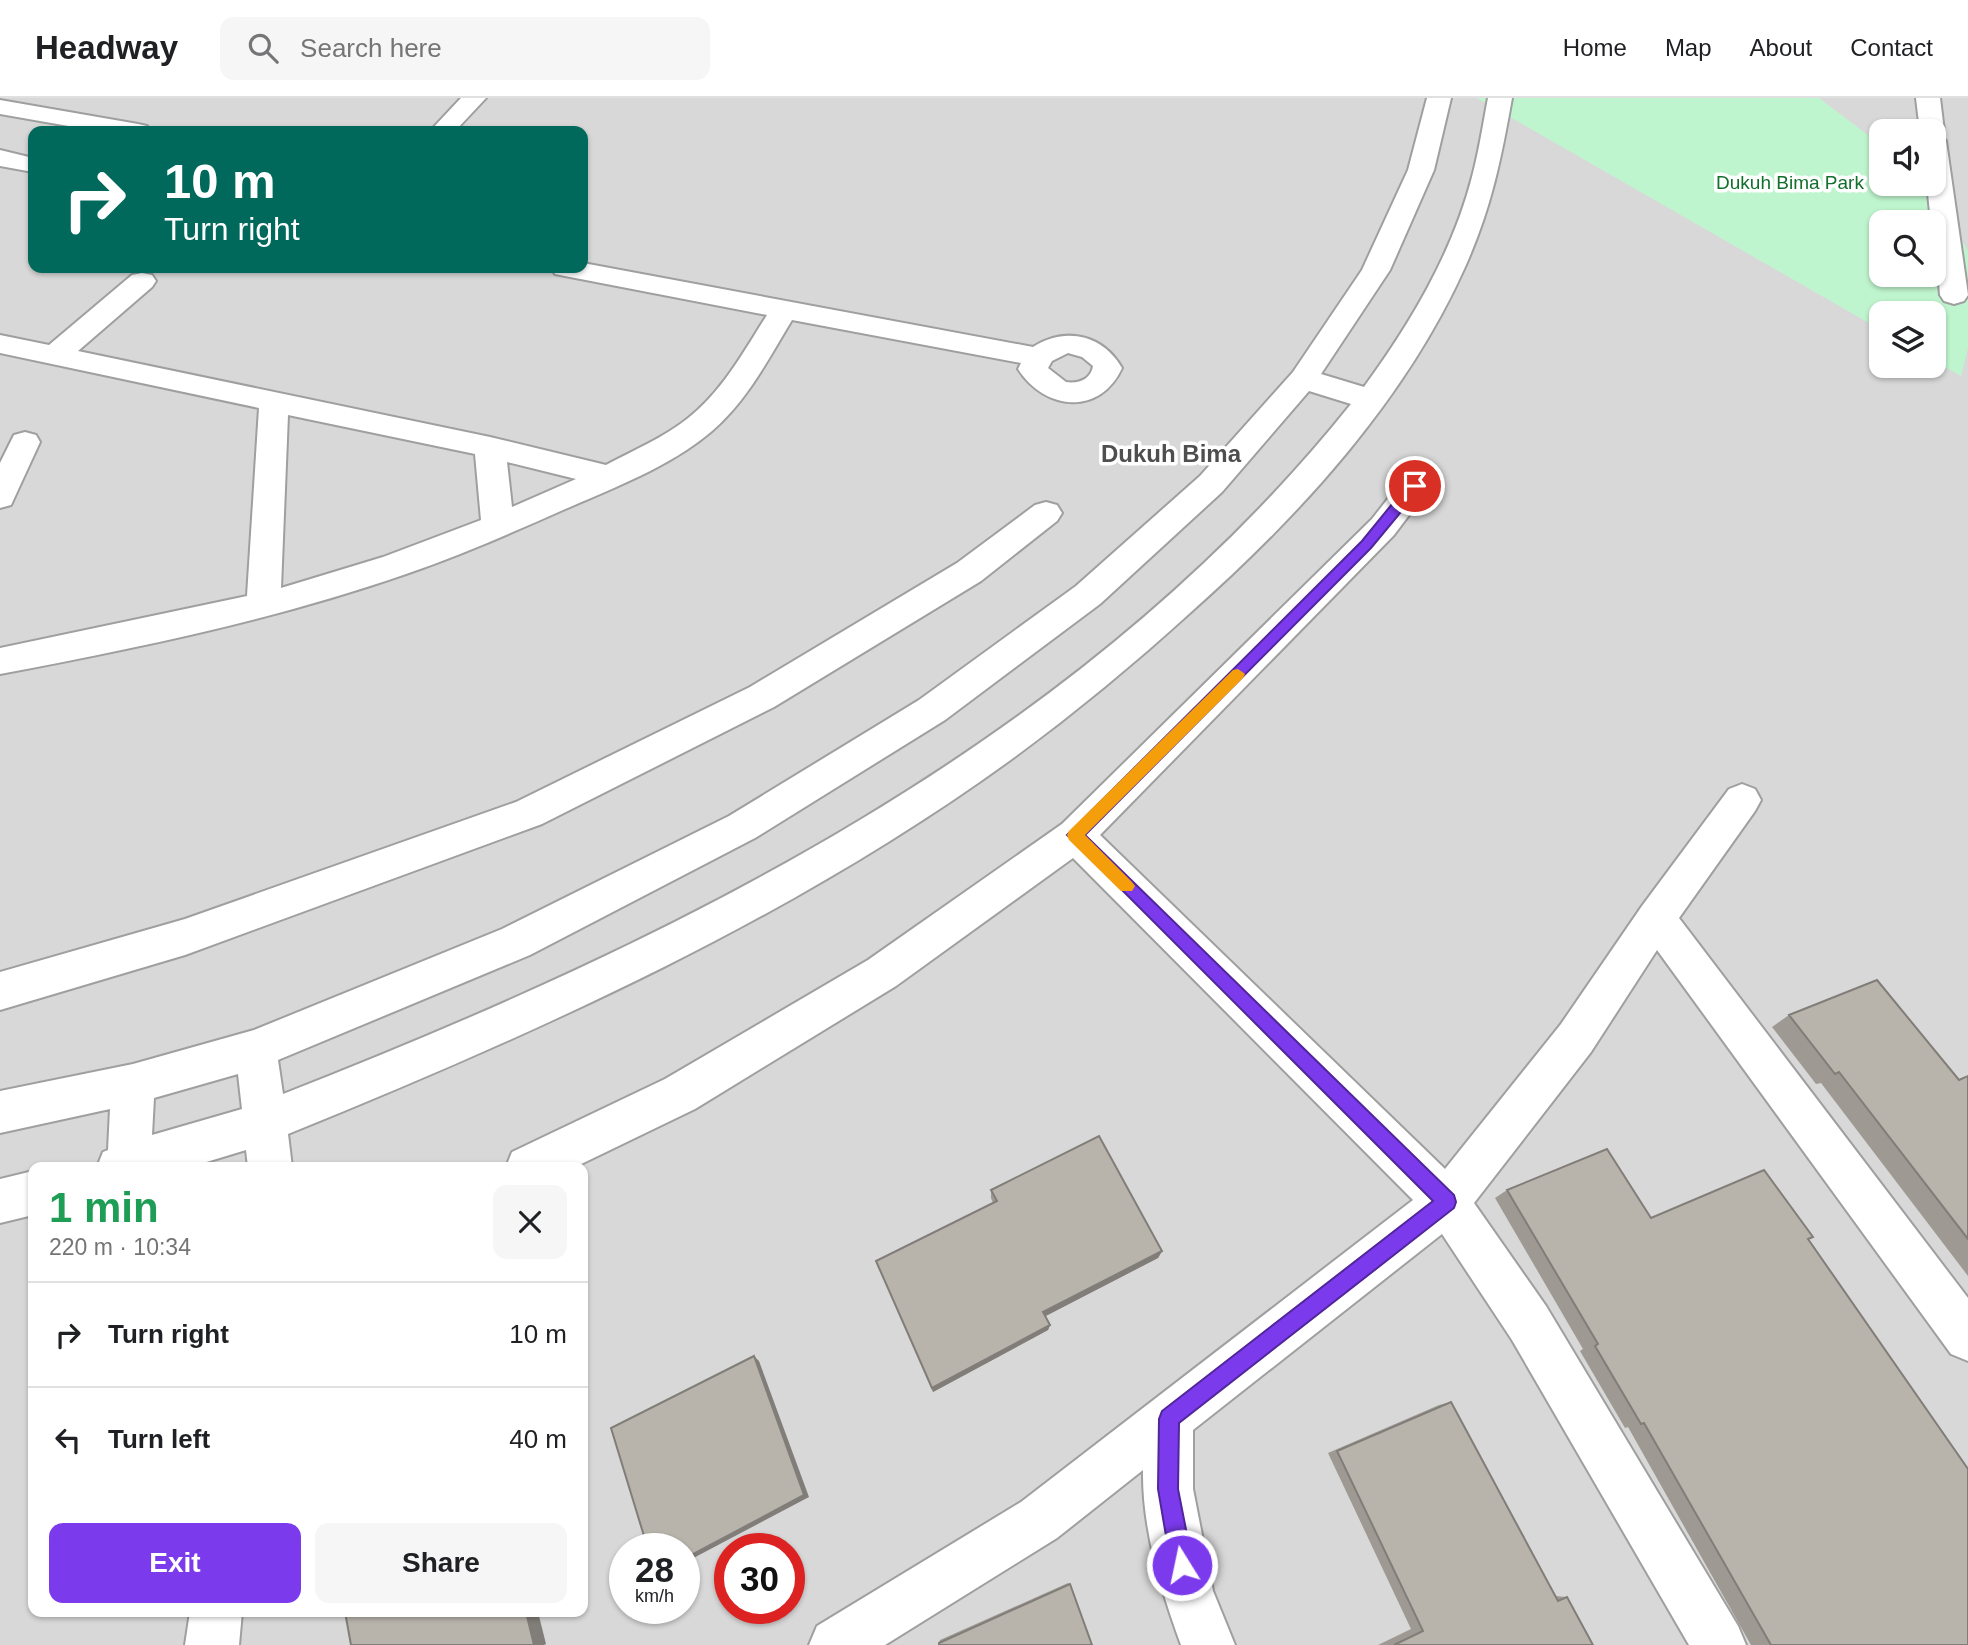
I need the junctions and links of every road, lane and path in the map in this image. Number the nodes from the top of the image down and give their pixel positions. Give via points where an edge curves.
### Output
1 (474, 98) edge
2 (1440, 98) edge
3 (1500, 98) edge
4 (1928, 98) edge
5 (0, 107) edge
6 (1931, 119) edge
7 (109, 126) edge
8 (447, 126) edge
9 (0, 158) edge
10 (28, 164) edge
11 (1941, 196) edge
12 (588, 272) edge
13 (142, 281) dead end
14 (1954, 295) dead end
15 (785, 308) junction
16 (0, 344) edge
17 (55, 355) junction
18 (1037, 357) dead end
19 (1303, 379) junction
20 (1372, 400) junction
21 (274, 403) junction
22 (25, 442) dead end
23 (490, 447) junction
24 (610, 477) junction
25 (1415, 486) dead end
26 (0, 497) edge
27 (1046, 513) dead end
28 (498, 526) junction
29 (263, 605) junction
30 (0, 661) edge
31 (1742, 800) dead end
32 (1075, 835) junction
33 (1656, 918) junction
34 (0, 991) edge
35 (256, 1049) junction
36 (133, 1084) junction
37 (0, 1111) edge
38 (264, 1122) junction
39 (125, 1162) edge
40 (138, 1162) edge
41 (269, 1162) edge
42 (538, 1162) edge
43 (28, 1194) edge
44 (0, 1201) edge
45 (1447, 1202) junction
46 (1968, 1337) edge
47 (1169, 1419) junction
48 (215, 1617) edge
49 (212, 1645) edge
50 (836, 1645) edge
51 (1208, 1645) edge
52 (1719, 1645) edge

1 - 8 street
2 - 19 street via 1421,170 1377,270
3 - 20 street via 1482,186 1441,288
4 - 6 street
5 - 7 street
9 - 10 street
11 - 14 street
12 - 15 street
13 - 17 street
15 - 18 street
15 - 24 street via 711,415
16 - 17 street
17 - 21 street
19 - 20 street
19 - 35 street via 1211,484 1088,595 932,710 742,827 516,942
20 - 38 street via 1278,513 1151,633 987,757 785,884 543,1007
21 - 23 street
21 - 29 street
22 - 26 street
23 - 24 street
23 - 28 street
24 - 28 street
25 - 32 street via 1365,546
27 - 34 street via 969,572 762,697 529,813 184,937
28 - 29 street via 365,576
29 - 30 street via 142,635
31 - 33 street
32 - 42 street via 882,973 680,1094
32 - 45 street
33 - 45 street via 1576,1038
33 - 46 street
35 - 36 street
35 - 38 street
36 - 37 street
36 - 39 street
38 - 40 street
38 - 41 street
43 - 44 street
45 - 47 street
45 - 52 street via 1529,1323
47 - 50 street via 1039,1520
47 - 51 street via 1168,1489 1186,1591
48 - 49 street

